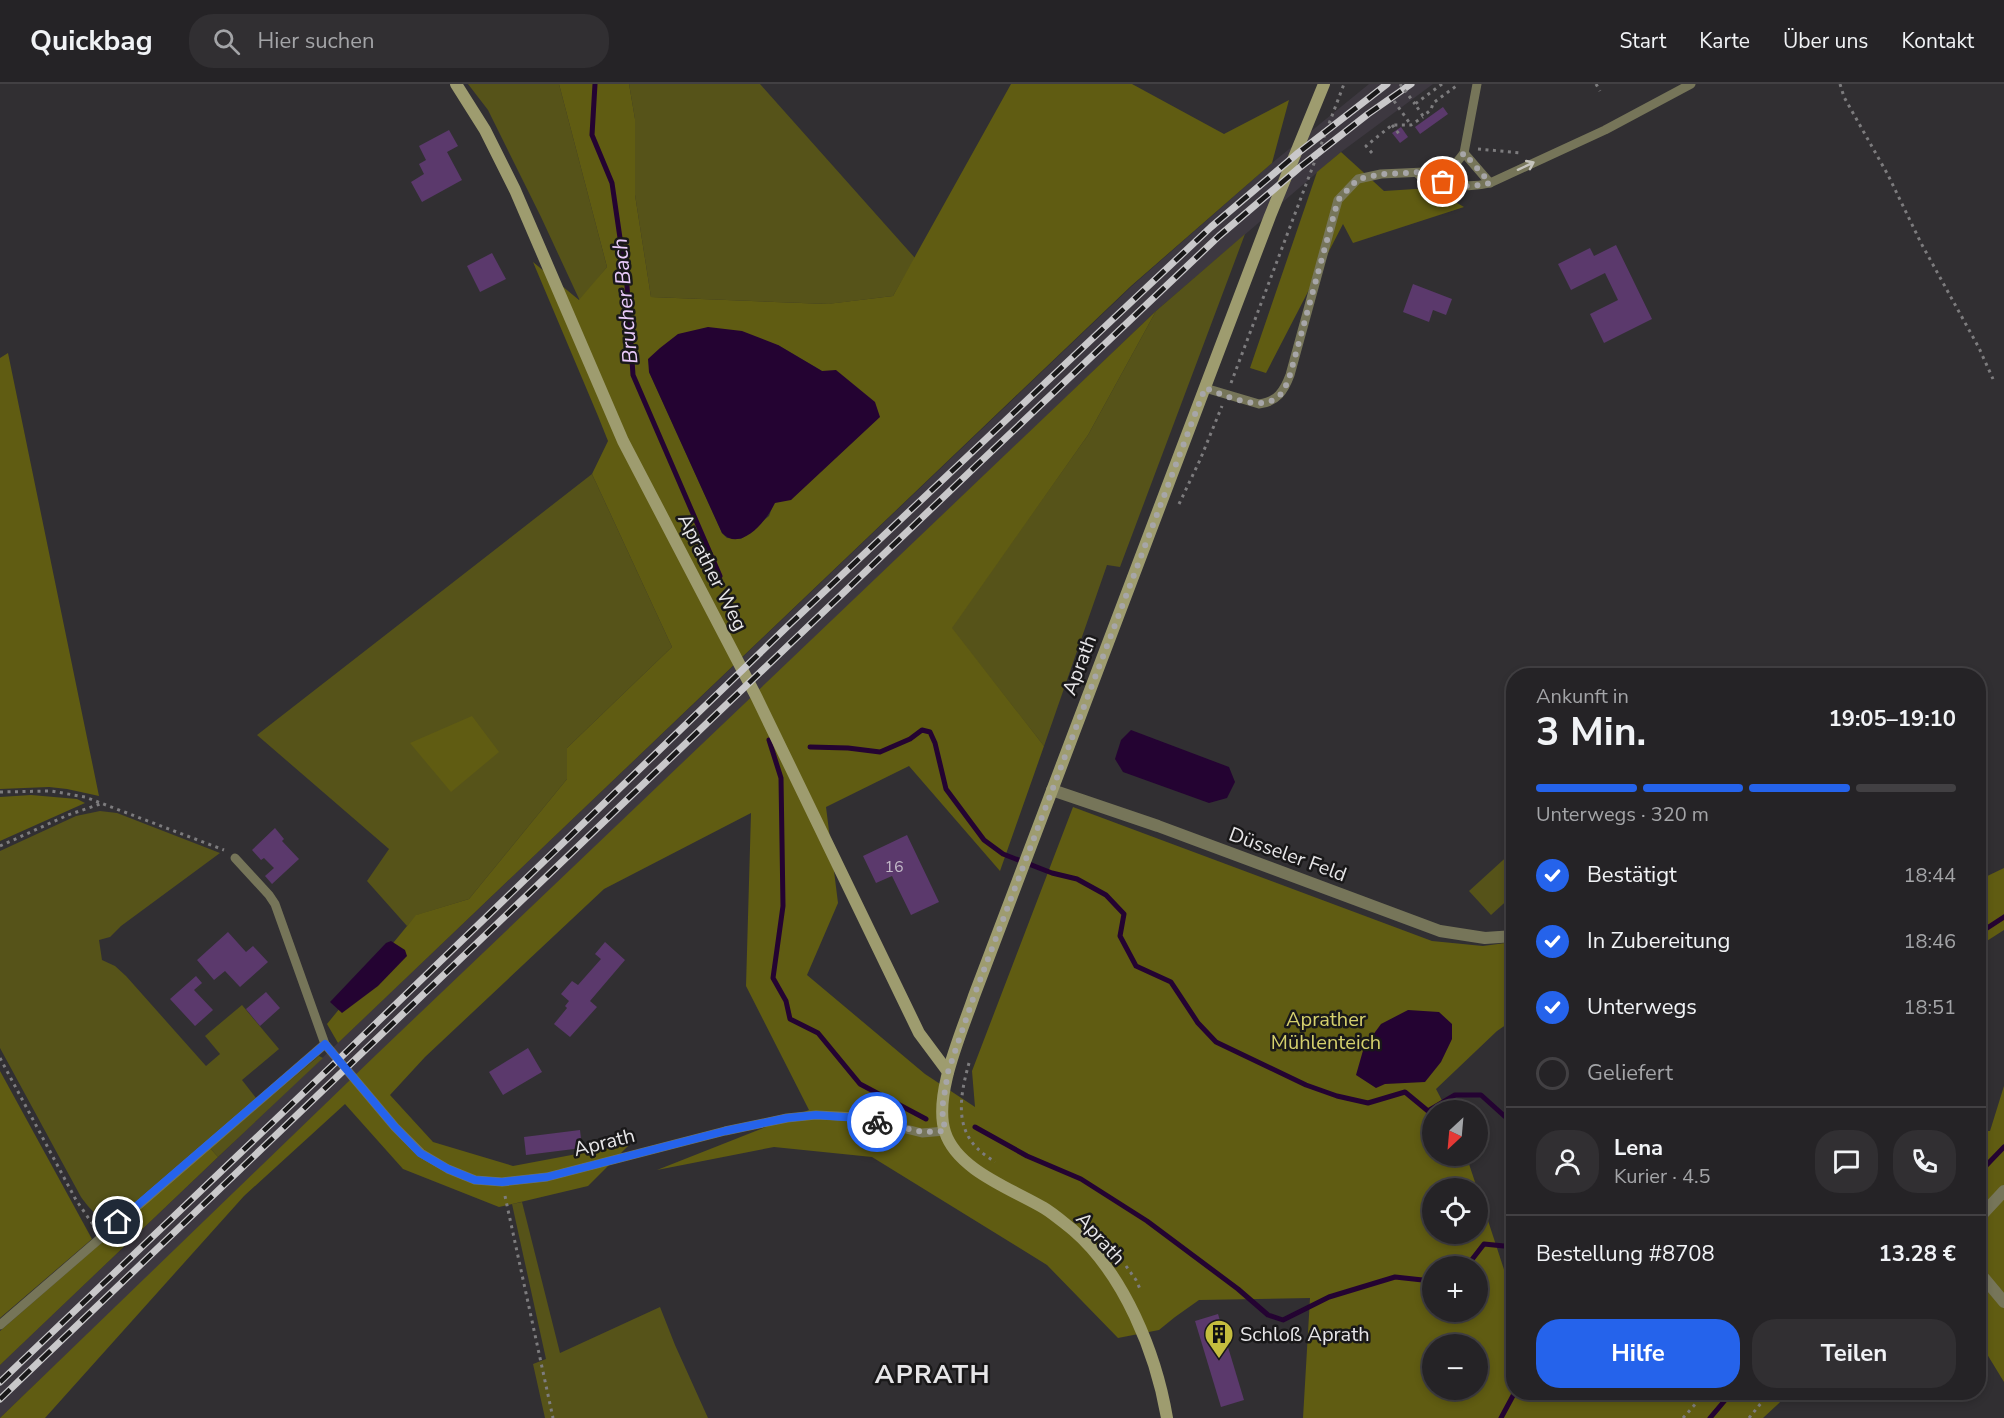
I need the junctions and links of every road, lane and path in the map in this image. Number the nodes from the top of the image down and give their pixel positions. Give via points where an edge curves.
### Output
1 (456, 84) edge
2 (1324, 84) edge
3 (1344, 84) edge
4 (1400, 84) edge
5 (1442, 84) edge
6 (1459, 84) edge
7 (1477, 84) edge
8 (1596, 84) edge
9 (1691, 84) edge
10 (1840, 84) edge
11 (1600, 91) dead end
12 (1394, 100) dead end
13 (1416, 103) junction
14 (1423, 116) junction
15 (1392, 124) junction
16 (1412, 125) junction
17 (1400, 135) dead end
18 (1464, 150) junction
19 (1532, 152) dead end
20 (1372, 153) dead end
21 (1411, 173) junction
22 (1490, 183) junction
23 (1994, 379) dead end
24 (1205, 388) junction
25 (1226, 395) junction
26 (1052, 790) junction
27 (0, 792) edge
28 (103, 803) junction
29 (0, 846) edge
30 (235, 858) joint
31 (1506, 937) edge
32 (325, 1044) junction
33 (0, 1058) edge
34 (970, 1058) dead end
35 (948, 1072) junction
36 (945, 1131) junction
37 (995, 1162) dead end
38 (502, 1182) junction
39 (2004, 1191) edge
40 (1986, 1210) edge
41 (101, 1237) junction
42 (1124, 1263) dead end
43 (1986, 1281) edge
44 (1141, 1291) dead end
45 (2004, 1302) edge
46 (0, 1325) edge
47 (1699, 1400) edge
48 (1764, 1400) edge
49 (553, 1418) edge
50 (1167, 1418) edge
51 (1683, 1418) edge
52 (1749, 1418) edge

1 - 35 main road, Aprather Weg via 515,190 623,441 756,696 919,1033
2 - 24 main road, Aprath
3 - 25 path
4 - 13 path, bridge
5 - 13 path
6 - 14 path via 1432,103 1431,110
7 - 18 lane
8 - 11 path
22 -> 9 lane
10 - 23 path
12 - 16 path
13 - 14 path, bridge
14 - 16 path
15 - 16 path
15 - 17 path
15 - 20 path via 1366,146
18 - 19 path
18 - 21 lane via 1453,168
18 - 22 lane
21 - 22 lane via 1459,186
21 - 25 lane via 1358,179 1338,200 1290,375 1279,396 1259,404
24 - 25 lane
24 - 26 main road, Aprath
26 - 31 street, Düsseler Feld via 1440,931 1485,938
26 - 35 main road, Aprath
27 - 28 path via 51,791
28 - 29 path
28 - 30 path via 217,846
30 - 32 lane via 275,904
32 - 38 lane, Aprath via 420,1153 475,1180
32 - 41 lane
33 - 41 path via 76,1200
34 - 37 path via 961,1113 965,1132 976,1148
35 - 36 main road, Aprath via 942,1109
36 - 38 lane, Aprath via 922,1132 858,1118 787,1118 547,1177
36 - 50 main road, Aprath via 962,1158 1046,1210 1074,1231 1099,1258 1148,1345
38 - 49 path
39 - 40 street
41 - 46 lane
42 - 44 path
43 - 45 street
47 - 51 path
48 - 52 path

